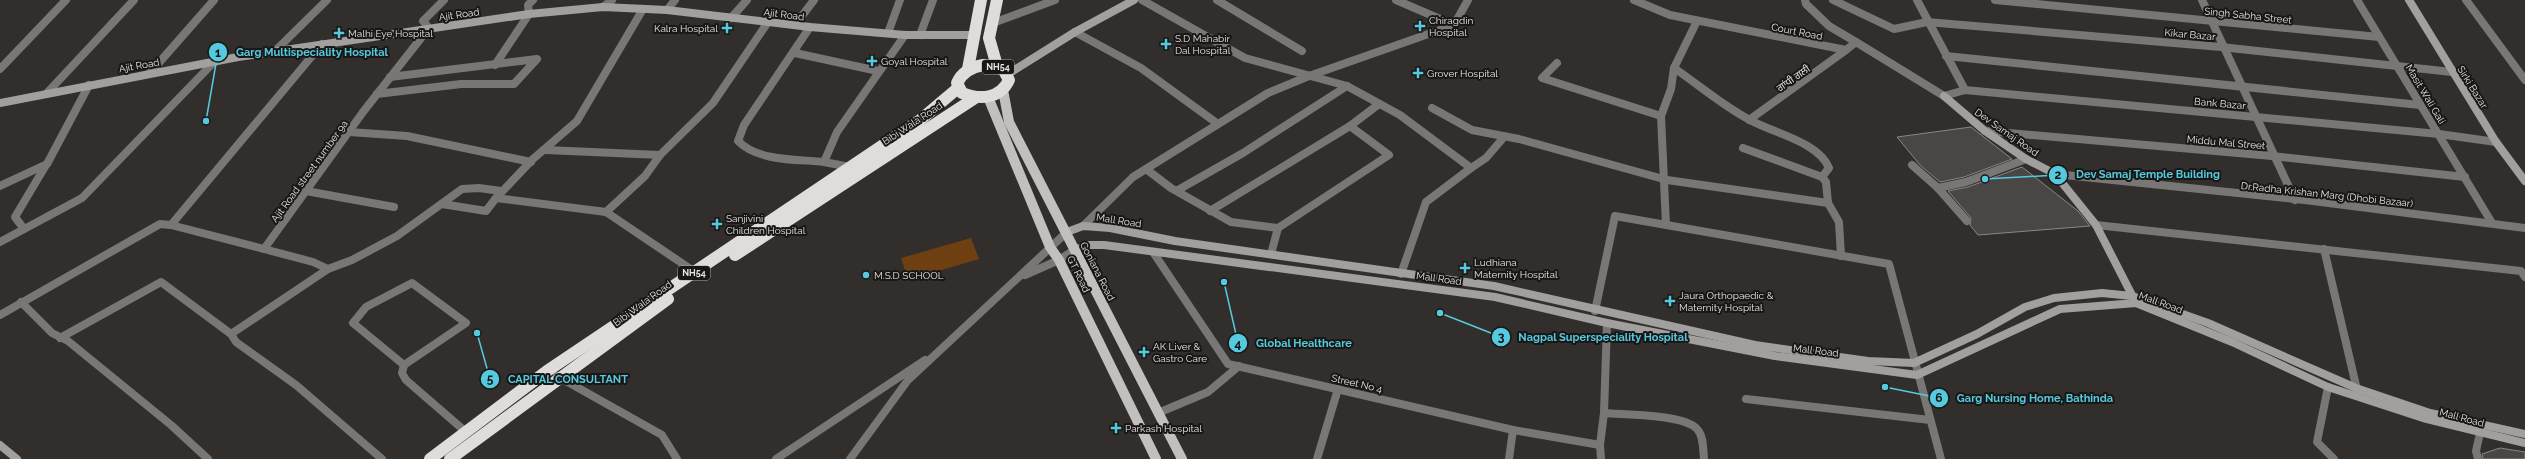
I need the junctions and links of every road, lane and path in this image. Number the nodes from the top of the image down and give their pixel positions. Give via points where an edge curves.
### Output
1 (66, 0) edge
2 (134, 0) edge
3 (214, 0) edge
4 (327, 0) edge
5 (444, 0) edge
6 (533, 0) edge
7 (612, 0) edge
8 (675, 0) edge
9 (747, 0) edge
10 (814, 0) edge
11 (900, 0) edge
12 (933, 0) edge
13 (981, 0) edge
14 (997, 0) edge
15 (1055, 0) edge
16 (1134, 0) edge
17 (1142, 0) edge
18 (1217, 0) edge
19 (1396, 0) edge
20 (1468, 0) edge
21 (1634, 0) edge
22 (1805, 0) edge
23 (1833, 0) edge
24 (1917, 0) edge
25 (1995, 0) edge
26 (2202, 0) edge
27 (2357, 0) edge
28 (2409, 0) edge
29 (2466, 0) edge
30 (603, 7) junction
31 (643, 9) junction
32 (666, 10) junction
33 (529, 14) junction
34 (731, 18) junction
35 (1698, 21) junction
36 (2210, 21) junction
37 (768, 22) junction
38 (1927, 22) junction
39 (993, 23) junction
40 (795, 25) junction
41 (1454, 26) junction
42 (810, 27) junction
43 (429, 28) junction
44 (1076, 32) junction
45 (888, 33) junction
46 (905, 35) junction
47 (974, 35) junction
48 (920, 36) junction
49 (2380, 37) junction
50 (1856, 42) junction
51 (322, 44) junction
52 (2221, 47) junction
53 (1846, 50) junction
54 (1302, 51) dead end
55 (274, 52) junction
56 (795, 53) junction
57 (1946, 56) junction
58 (215, 62) junction
59 (1557, 63) dead end
60 (2396, 64) junction
61 (495, 65) junction
62 (997, 66) junction
63 (1674, 68) junction
64 (0, 69) edge
65 (968, 69) junction
66 (878, 71) junction
67 (2452, 72) junction
68 (150, 73) junction
69 (1008, 74) junction
70 (1309, 76) junction
71 (390, 77) junction
72 (2525, 80) edge
73 (89, 85) junction
74 (1347, 86) junction
75 (2242, 86) junction
76 (958, 88) junction
77 (1003, 90) junction
78 (1964, 90) junction
79 (47, 93) junction
80 (377, 94) junction
81 (1944, 96) junction
82 (988, 97) junction
83 (975, 98) junction
84 (0, 103) edge
85 (1379, 104) junction
86 (2420, 104) junction
87 (1432, 108) dead end
88 (1662, 116) junction
89 (2254, 116) junction
90 (1750, 120) junction
91 (1218, 124) junction
92 (1350, 126) junction
93 (1985, 131) junction
94 (349, 132) junction
95 (2439, 134) junction
96 (1504, 137) junction
97 (2496, 142) junction
98 (1743, 148) dead end
99 (546, 150) junction
100 (660, 155) junction
101 (2272, 156) junction
102 (2026, 159) junction
103 (531, 162) junction
104 (824, 162) junction
105 (46, 164) junction
106 (1912, 165) dead end
107 (850, 168) junction
108 (1471, 168) junction
109 (1146, 169) junction
110 (2055, 174) junction
111 (1822, 177) junction
112 (2465, 177) junction
113 (1664, 179) junction
114 (2525, 181) edge
115 (0, 186) edge
116 (1938, 188) junction
117 (1178, 190) junction
118 (306, 191) junction
119 (498, 195) junction
120 (2295, 200) junction
121 (1828, 203) junction
122 (442, 204) junction
123 (394, 207) dead end
124 (606, 212) junction
125 (1210, 212) junction
126 (1967, 221) dead end
127 (2492, 223) junction
128 (171, 225) junction
129 (1666, 225) junction
130 (2096, 225) junction
131 (1083, 226) junction
132 (1278, 228) junction
133 (2525, 228) edge
134 (24, 229) junction
135 (1067, 232) junction
136 (0, 242) edge
137 (1050, 247) junction
138 (264, 249) junction
139 (2324, 249) junction
140 (1074, 250) junction
141 (1153, 252) junction
142 (1271, 254) junction
143 (1841, 256) junction
144 (1059, 260) junction
145 (328, 269) junction
146 (695, 272) junction
147 (1401, 274) junction
148 (1021, 277) junction
149 (2525, 277) edge
150 (2134, 299) junction
151 (21, 302) junction
152 (1595, 311) junction
153 (0, 315) edge
154 (1606, 323) junction
155 (231, 334) junction
156 (60, 338) junction
157 (946, 345) junction
158 (1914, 363) junction
159 (404, 365) junction
160 (1240, 366) junction
161 (547, 372) junction
162 (1917, 375) junction
163 (561, 378) junction
164 (2328, 387) junction
165 (1338, 389) junction
166 (2357, 392) junction
167 (1746, 399) dead end
168 (1158, 413) junction
169 (1604, 413) junction
170 (1930, 420) junction
171 (1513, 430) junction
172 (466, 432) junction
173 (2480, 433) junction
174 (2525, 434) edge
175 (2525, 443) edge
176 (0, 445) edge
177 (1600, 445) junction
178 (17, 459) edge
179 (208, 459) edge
180 (382, 459) edge
181 (430, 459) edge
182 (450, 459) edge
183 (677, 459) edge
184 (776, 459) edge
185 (850, 459) edge
186 (1156, 459) edge
187 (1182, 459) edge
188 (1317, 459) edge
189 (1509, 459) edge
190 (1601, 459) edge
191 (1704, 459) edge
192 (1941, 459) edge
193 (2334, 459) edge
194 (2478, 459) edge

1 - 64 street
2 - 79 street
3 - 68 street
4 - 55 street
5 - 43 street via 423,21
6 - 33 street via 528,5
7 - 30 street
8 - 32 street
9 - 34 street
10 - 40 street
11 - 45 street
12 - 48 street
13 - 47 highway, NH54
14 - 39 highway, NH54
15 - 39 street
16 - 44 main road
17 - 70 street via 1245,58
18 - 54 street
19 - 41 street
20 - 41 street
21 - 35 street, Court Road via 1670,15
22 - 50 street via 1829,26
23 - 38 street, Kikar Bazar via 1894,29
24 - 38 street
25 - 36 street, Singh Sabha Street
26 - 36 street
27 - 49 street, Masit Wali Gali
28 - 67 main road, Sirki Bazar
29 - 72 street
30 - 31 main road, Ajit Road
30 - 33 main road, Ajit Road
31 - 32 main road, Ajit Road
31 - 99 street via 578,121
32 - 34 main road, Ajit Road
33 - 43 main road, Ajit Road
33 - 61 street
34 - 37 main road, Ajit Road
35 - 53 street, Court Road
35 - 63 street
36 - 49 street, Singh Sabha Street
36 - 52 street
37 - 40 main road, Ajit Road
37 - 100 street via 713,103
38 - 52 street, Kikar Bazar
38 - 57 street
39 - 62 highway, NH54 via 989,38
40 - 42 main road, Ajit Road
41 - 70 street
42 - 45 main road, Ajit Road
42 - 56 street
43 - 51 main road, Ajit Road
43 - 71 street, Ajit Road street number 9a
44 - 69 main road
44 - 91 street via 1141,68
45 - 46 main road, Ajit Road
46 - 48 main road, Ajit Road
46 - 66 street
47 - 48 main road, Ajit Road
47 - 65 highway, NH54
49 - 60 street, Masit Wali Gali
50 - 53 street
50 - 81 street
51 - 55 main road, Ajit Road
51 - 128 street
52 - 60 street, Kikar Bazar
52 - 75 street
53 - 90 street, ਗਾਂਧੀ ਗਲੀ
55 - 58 main road, Ajit Road
56 - 66 street
56 - 104 street via 744,125 738,141 742,148 756,153
57 - 75 street
57 - 78 street
58 - 68 main road, Ajit Road
58 - 134 street via 82,198
59 - 88 street via 1542,78
60 - 67 street, Kikar Bazar
60 - 86 street, Masit Wali Gali
61 - 71 street
61 - 80 street via 537,59 514,84 461,84
62 - 65 highway, NH54 via 983,65
62 - 69 highway, NH54
63 - 88 street via 1671,89
63 - 90 street
65 - 76 highway, NH54 via 959,78
66 - 104 street via 837,132
67 - 97 main road, Sirki Bazar
68 - 73 main road, Ajit Road
69 - 77 highway, NH54 via 1008,85
70 - 74 street
70 - 91 street via 1268,93
71 - 80 street, Ajit Road street number 9a
73 - 79 main road, Ajit Road
73 - 105 street
74 - 85 street
74 - 117 street via 1242,153
75 - 86 street
75 - 89 street
76 - 83 highway via 962,93
76 - 107 highway, NH54 via 919,121
77 - 82 highway, NH54
77 - 135 main road, Goniana Road via 1010,122
78 - 81 street, Bank Bazar
78 - 89 street, Bank Bazar
79 - 84 main road, Ajit Road
80 - 94 street, Ajit Road street number 9a
81 - 93 main road, Dev Samaj Road
82 - 83 highway, NH54
82 - 137 main road, GT Road
83 - 163 highway, Bibi Wala Road / NH54 via 670,298
85 - 92 street
85 - 108 street via 1400,115
86 - 95 street, Masit Wali Gali
87 - 96 street via 1472,130
88 - 113 street
89 - 95 street, Bank Bazar
89 - 101 street
90 - 111 street via 1813,149 1826,158 1829,168
91 - 109 street
92 - 125 street
92 - 132 street via 1389,155
93 - 101 street, Middu Mal Street
93 - 102 main road, Dev Samaj Road
94 - 103 street via 407,136
94 - 118 street, Ajit Road street number 9a
95 - 97 street, Bank Bazar
95 - 112 street, Masit Wali Gali
96 - 108 street via 1486,158
96 - 113 street
97 - 114 main road, Sirki Bazar
98 - 111 street
99 - 100 street
99 - 103 street
100 - 124 street via 645,176
101 - 112 street, Middu Mal Street
101 - 120 street
102 - 110 main road, Dev Samaj Road
102 - 116 street via 1966,182
103 - 119 street
104 - 107 street
105 - 115 street
105 - 134 street via 15,217
106 - 116 street
107 - 146 highway, NH54
108 - 147 street via 1426,202
109 - 117 street via 1171,188
109 - 131 street via 1134,177
110 - 120 street, Dr.Radha Krishan Marg (Dhobi Bazaar)
110 - 130 main road, Dev Samaj Road
111 - 121 street via 1826,182
112 - 127 street, Masit Wali Gali
113 - 121 street
113 - 129 street
116 - 126 street
117 - 125 street
118 - 123 street
118 - 138 street, Ajit Road street number 9a
119 - 122 street via 478,188 462,189
119 - 122 street via 486,211
119 - 124 street
120 - 127 street, Dr.Radha Krishan Marg (Dhobi Bazaar)
121 - 143 street via 1839,222
122 - 145 street via 397,236 352,260
124 - 146 street
125 - 132 street via 1231,222
127 - 133 street, Dr.Radha Krishan Marg (Dhobi Bazaar)
128 - 138 street
128 - 151 street via 160,224
129 - 143 street
129 - 152 street via 1615,216
130 - 139 street
130 - 150 main road, Dev Samaj Road
131 - 135 main road
131 - 142 main road, Mall Road
132 - 142 street
134 - 136 street
135 - 137 street
135 - 140 main road, Goniana Road
137 - 144 main road, GT Road
137 - 148 street
138 - 145 street via 316,262
139 - 149 street via 2521,271
139 - 166 street
140 - 141 main road, Mall Road via 1089,245 1104,245
140 - 144 street
140 - 168 main road, Goniana Road
141 - 154 main road, Mall Road via 1495,297
141 - 160 street, Street No 4 via 1228,364
142 - 147 main road, Mall Road
143 - 158 street via 1889,264
144 - 148 street
144 - 186 main road, GT Road
145 - 155 street
146 - 161 highway, NH54
147 - 152 main road, Mall Road via 1494,286
148 - 157 street
150 - 158 main road via 2102,293 2054,298 2025,307 1977,334
150 - 162 main road, Mall Road via 2060,308
150 - 164 main road, Mall Road
150 - 166 main road via 2208,323
151 - 153 street
151 - 156 street
152 - 158 main road, Mall Road via 1755,345 1868,361
154 - 162 main road, Mall Road via 1775,356
154 - 169 street
155 - 156 street via 161,282
155 - 180 street via 236,342 296,385
156 - 179 street via 68,341 171,425
157 - 184 street
157 - 185 street via 908,380
158 - 162 street
159 - 159 street via 353,323 366,306 412,283 466,323
159 - 172 street via 402,373 406,380
160 - 165 street, Street No 4
160 - 168 street via 1208,392
161 - 163 street
161 - 172 highway, NH54
162 - 170 street
163 - 182 highway, Bibi Wala Road / NH54
163 - 183 street via 662,435
164 - 166 main road, Mall Road
164 - 193 street via 2317,442
165 - 171 street, Street No 4
165 - 188 street
166 - 173 main road, Mall Road via 2423,418
166 - 174 main road via 2430,413
167 - 170 street
168 - 187 main road, Goniana Road
169 - 177 street
169 - 191 street via 1675,420 1691,425 1697,428 1701,436
170 - 192 street
171 - 177 street, Street No 4
171 - 189 street
172 - 181 highway, NH54
173 - 175 main road, Mall Road
173 - 194 street via 2476,450
176 - 178 main road
177 - 190 street

